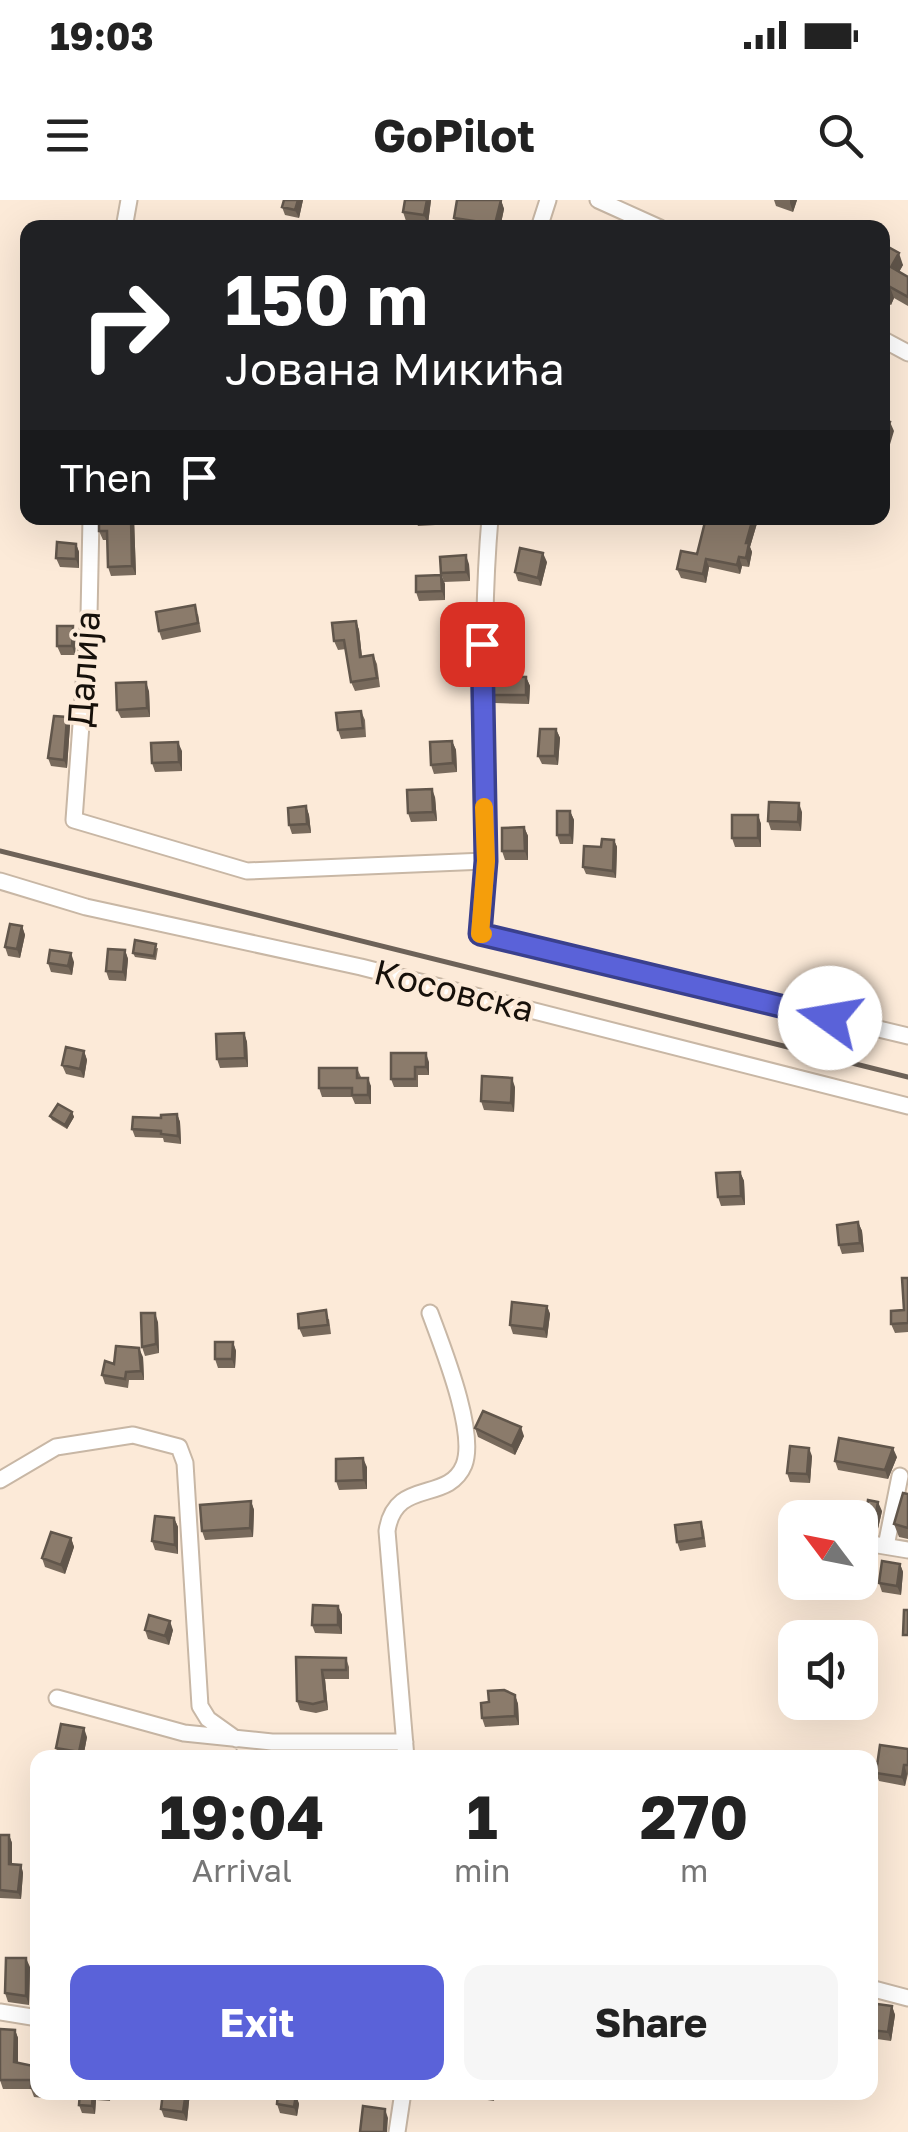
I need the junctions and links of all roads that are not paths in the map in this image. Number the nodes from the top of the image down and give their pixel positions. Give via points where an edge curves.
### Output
1 (598, 200) edge
2 (642, 220) edge
3 (90, 525) edge
4 (490, 525) edge
5 (486, 861) junction
6 (0, 881) edge
7 (908, 1036) edge
8 (908, 1106) edge
9 (430, 1313) dead end
10 (900, 1476) dead end
11 (0, 1480) edge
12 (878, 1545) edge
13 (886, 1546) junction
14 (908, 1550) edge
15 (57, 1698) dead end
16 (236, 1738) junction
17 (405, 1750) edge
18 (878, 1990) edge
19 (908, 1998) edge
20 (0, 2012) edge
21 (30, 2017) edge
22 (402, 2100) edge
23 (397, 2132) edge

1 - 2 street
3 - 5 street, Далија via 74,820 247,871
4 - 5 street via 482,644
5 - 7 street via 480,934
6 - 8 street, Косовска via 86,908 361,967
9 - 17 street via 456,1385 466,1446 456,1478 398,1503 390,1516
10 - 13 street
11 - 16 street via 56,1447 133,1435 179,1447 200,1706
12 - 13 street
13 - 14 street
15 - 16 street via 184,1733
16 - 17 street
18 - 19 street
20 - 21 street
22 - 23 street

